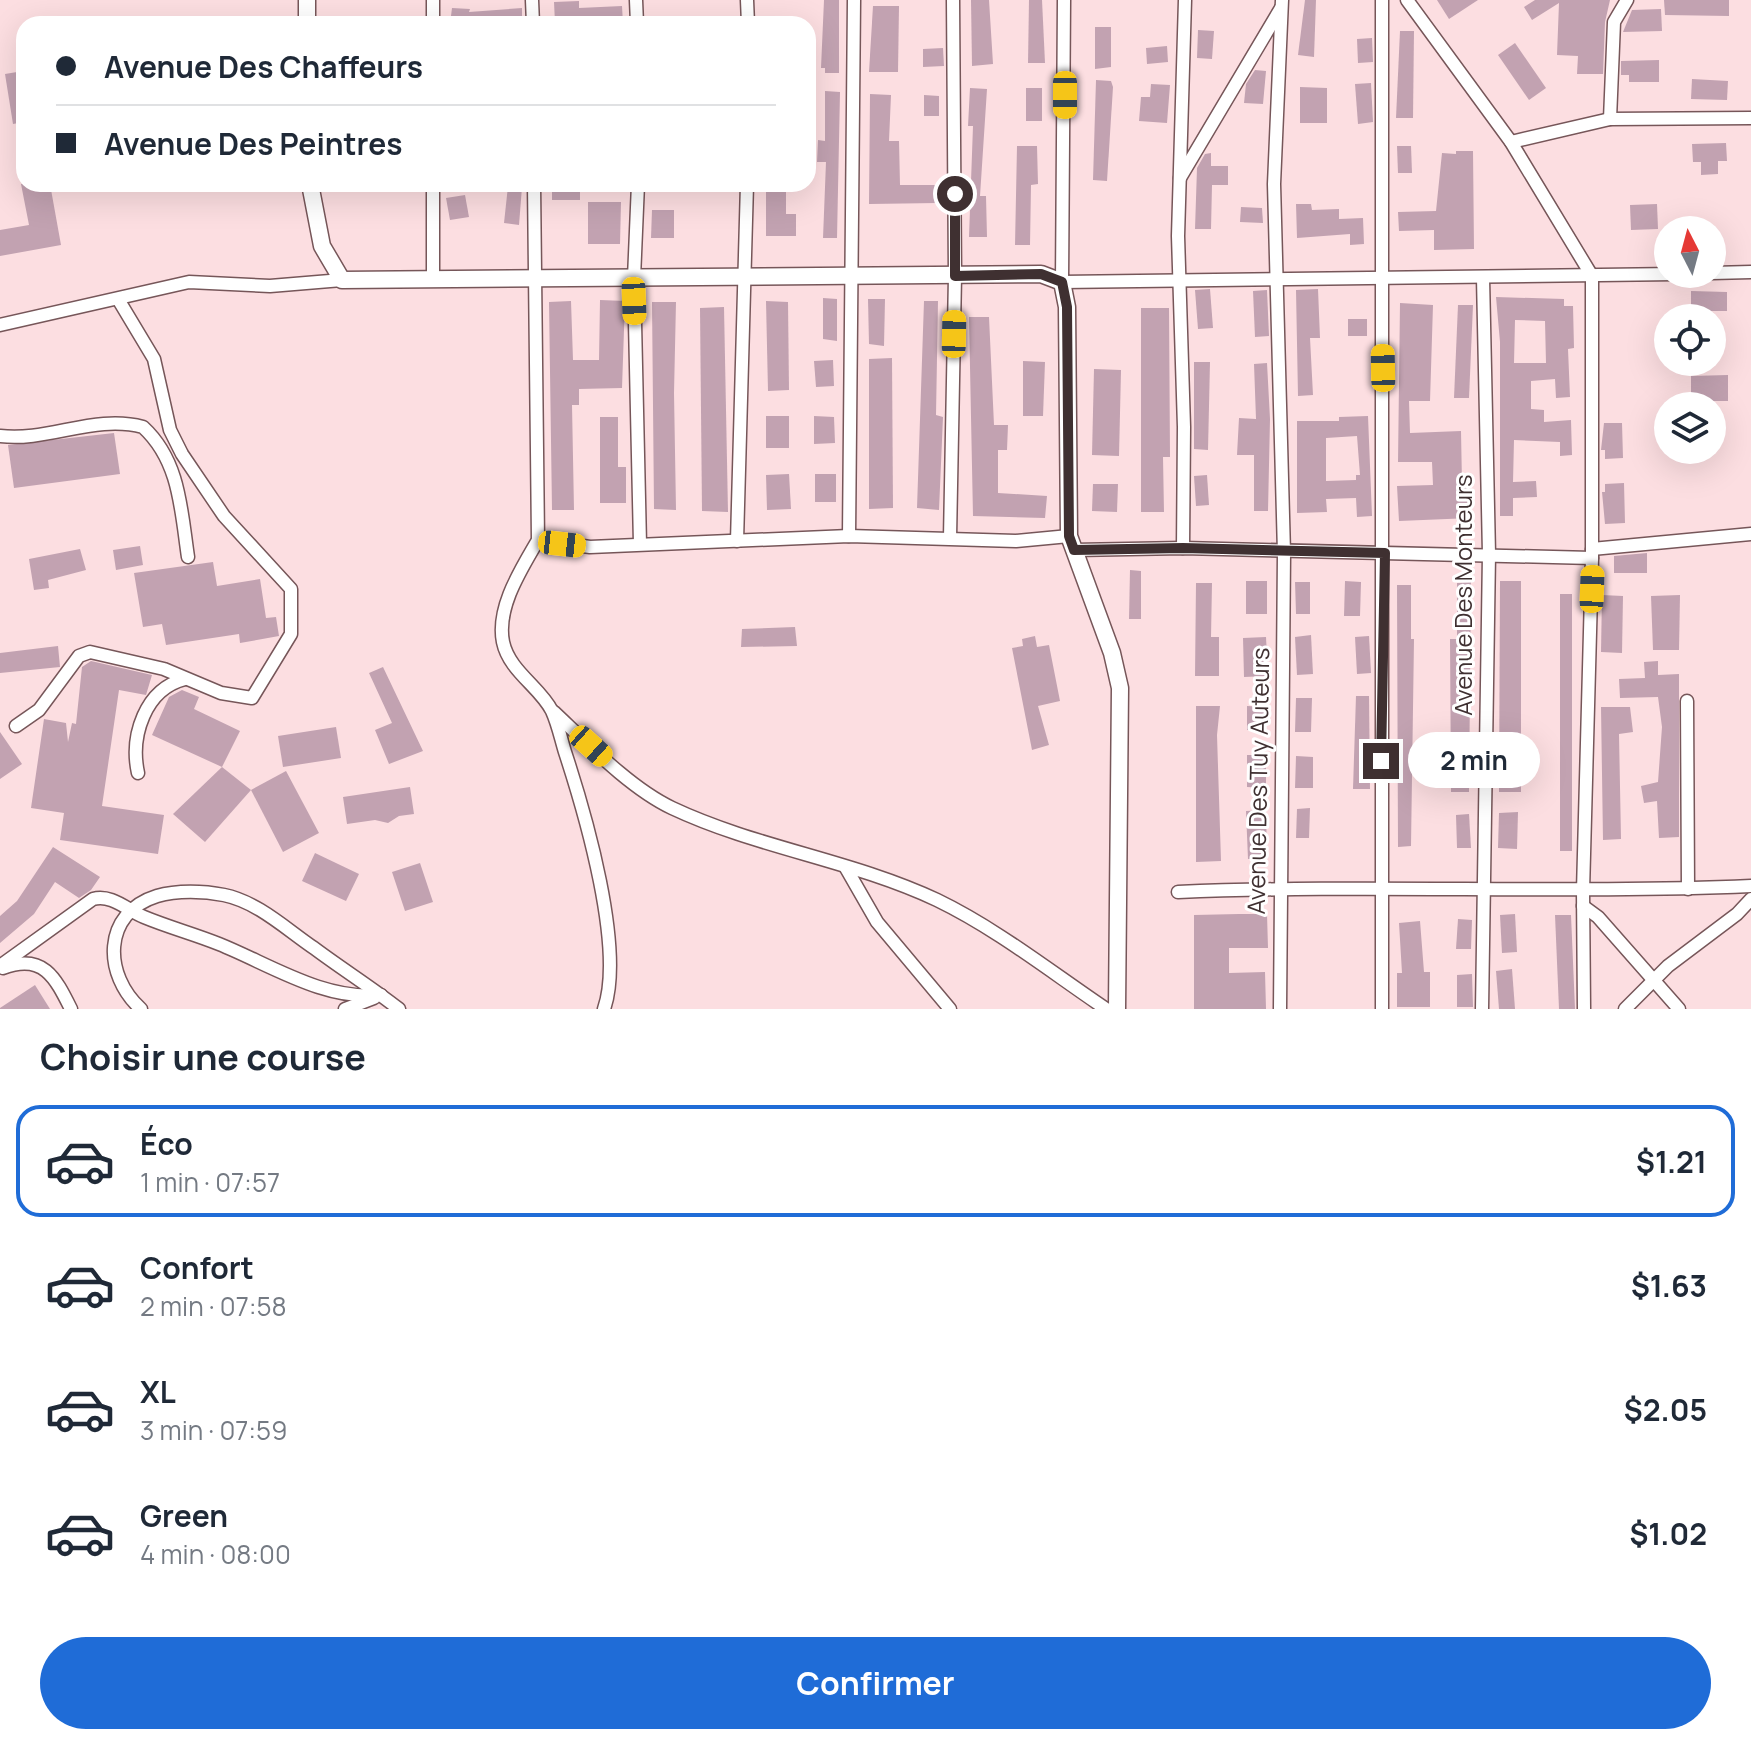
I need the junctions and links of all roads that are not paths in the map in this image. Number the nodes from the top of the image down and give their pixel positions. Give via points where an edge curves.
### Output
1 (854, 0) edge
2 (953, 0) edge
3 (1064, 0) edge
4 (1185, 0) edge
5 (1382, 0) edge
6 (1407, 0) edge
7 (1627, 0) edge
8 (1282, 3) edge
9 (1751, 118) edge
10 (1610, 119) junction
11 (1511, 142) junction
12 (1179, 182) junction
13 (312, 192) edge
14 (433, 192) edge
15 (534, 192) edge
16 (638, 192) edge
17 (747, 192) edge
18 (1751, 272) edge
19 (1726, 273) edge
20 (852, 275) junction
21 (1654, 275) edge
22 (955, 276) junction
23 (1592, 276) junction
24 (745, 277) junction
25 (534, 278) junction
26 (634, 278) junction
27 (1483, 278) junction
28 (1382, 279) junction
29 (342, 280) junction
30 (433, 280) junction
31 (1276, 280) junction
32 (1062, 282) junction
33 (1179, 282) junction
34 (118, 299) junction
35 (0, 325) edge
36 (0, 436) edge
37 (1751, 534) edge
38 (849, 536) junction
39 (950, 538) junction
40 (538, 540) junction
41 (737, 541) junction
42 (1072, 543) junction
43 (640, 544) junction
44 (1183, 548) junction
45 (1284, 553) junction
46 (1385, 553) junction
47 (1489, 554) junction
48 (1592, 554) junction
49 (188, 557) dead end
50 (185, 679) junction
51 (1687, 701) dead end
52 (552, 710) junction
53 (16, 726) dead end
54 (138, 773) dead end
55 (846, 868) junction
56 (1751, 886) edge
57 (1382, 887) junction
58 (1280, 888) junction
59 (1482, 888) junction
60 (1688, 889) junction
61 (1583, 891) junction
62 (1178, 892) dead end
63 (1751, 899) edge
64 (1583, 906) junction
65 (132, 912) junction
66 (0, 968) edge
67 (1654, 979) junction
68 (381, 995) junction
69 (71, 1009) edge
70 (141, 1009) edge
71 (345, 1009) edge
72 (399, 1009) edge
73 (604, 1009) edge
74 (950, 1009) edge
75 (1106, 1009) edge
76 (1117, 1009) edge
77 (1280, 1009) edge
78 (1382, 1009) edge
79 (1482, 1009) edge
80 (1584, 1009) edge
81 (1625, 1009) edge
82 (1679, 1009) edge

1 - 20 street
2 - 22 street
3 - 32 street
4 - 12 street
5 - 28 street
6 - 11 street
7 - 10 street via 1614,22
8 - 12 street
8 - 31 street, Avenue Des Tuy Auteurs via 1274,184
9 - 10 street
10 - 11 street
11 - 23 street
12 - 33 street
13 - 29 street via 322,246
14 - 30 street
15 - 25 street
16 - 26 street
17 - 24 street
18 - 19 street
20 - 22 street
20 - 24 street
20 - 38 street
21 - 23 street
22 - 32 street via 1041,274
22 - 39 street
23 - 27 street
23 - 48 street
24 - 26 street
24 - 41 street
25 - 26 street
25 - 30 street
25 - 40 street
26 - 43 street
27 - 28 street
27 - 47 street, Avenue Des Monteurs
28 - 31 street
28 - 46 street
29 - 30 street
29 - 34 street via 270,286 189,282
31 - 33 street
31 - 45 street, Avenue Des Tuy Auteurs
32 - 33 street
32 - 42 street via 1067,307
33 - 44 street
34 - 35 street
34 - 50 street via 154,359 170,430 182,454 224,516 285,580 293,600 291,634 256,695 243,699
36 - 49 street via 112,424 143,427 170,461
37 - 48 street
38 - 39 street
38 - 41 street
39 - 42 street
40 - 43 street via 590,547
40 - 52 street via 506,609 503,641 521,675
41 - 43 street
42 - 44 street
42 - 76 street via 1120,688
44 - 45 street
45 - 46 street
45 - 58 street, Avenue Des Tuy Auteurs
46 - 47 street
46 - 57 street
47 - 48 street
47 - 59 street, Avenue Des Monteurs
48 - 61 street
50 - 53 street via 133,660 85,653 39,710
50 - 54 street via 165,688 146,712 134,747
51 - 60 street
52 - 55 street via 669,807
52 - 73 street via 586,816 597,871 610,971
55 - 74 street via 877,922
55 - 75 street via 938,901
56 - 60 street
57 - 58 street
57 - 59 street
57 - 78 street
58 - 62 street
58 - 77 street, Avenue Des Tuy Auteurs
59 - 61 street
59 - 79 street, Avenue Des Monteurs
60 - 61 street
61 - 64 street
63 - 67 street
64 - 67 street
64 - 80 street
65 - 66 street via 115,901 93,899
65 - 68 street via 299,979 352,994
65 - 68 street via 155,896 171,893 227,895 267,914
65 - 70 street via 117,936 113,966 121,986
66 - 69 street via 28,962 43,968
67 - 81 street
67 - 82 street
68 - 71 street
68 - 72 street

